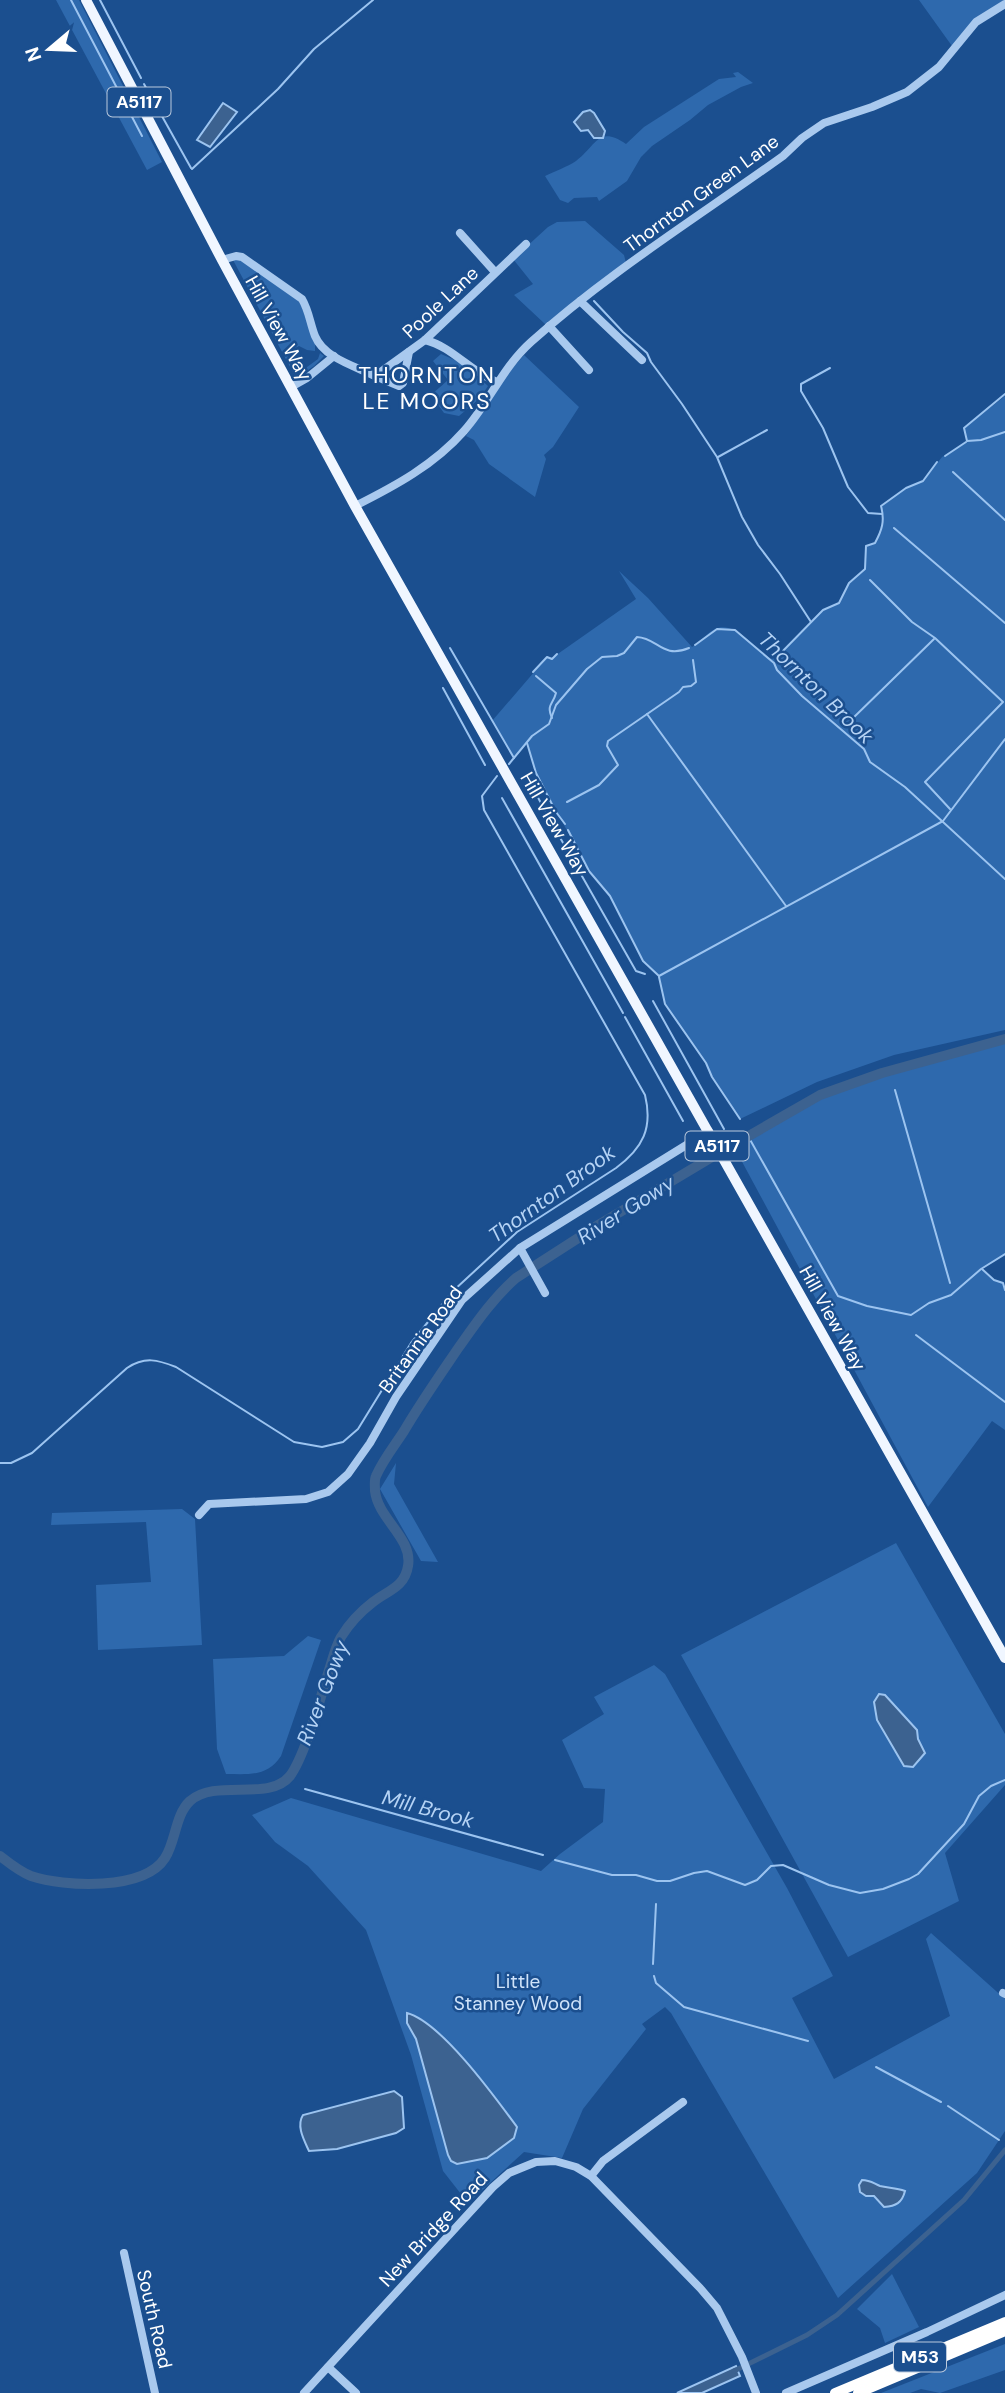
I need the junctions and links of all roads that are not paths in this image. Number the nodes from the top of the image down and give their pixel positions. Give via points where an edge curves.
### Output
1 (86, 0) edge
2 (1005, 4) edge
3 (460, 233) dead end
4 (526, 244) dead end
5 (222, 260) junction
6 (495, 272) junction
7 (580, 301) junction
8 (441, 325) junction
9 (549, 326) junction
10 (425, 340) junction
11 (440, 344) junction
12 (409, 352) junction
13 (334, 356) junction
14 (642, 360) dead end
15 (589, 370) dead end
16 (375, 376) junction
17 (496, 382) junction
18 (291, 387) junction
19 (355, 506) junction
20 (709, 1131) junction
21 (520, 1248) junction
22 (545, 1293) dead end
23 (199, 1515) dead end
24 (1005, 1658) edge
25 (683, 2102) dead end
26 (591, 2176) junction
27 (124, 2253) dead end
28 (1005, 2295) edge
29 (1005, 2322) edge
30 (1005, 2333) edge
31 (328, 2367) junction
32 (155, 2393) edge
33 (304, 2393) edge
34 (356, 2393) edge
35 (756, 2393) edge
36 (786, 2393) edge
37 (835, 2393) edge
38 (858, 2393) edge

1 - 5 main road, Hill View Way / A5117
2 - 7 street, Thornton Green Lane via 976,22 939,67 907,92 824,123
3 - 6 street
4 - 6 street, Poole Lane
5 - 13 street via 242,257 302,299 321,347
5 - 18 main road, Hill View Way / A5117
6 - 8 street, Poole Lane
7 - 9 street, Thornton Green Lane
7 - 14 street
8 - 10 street, Poole Lane
8 - 11 street
9 - 15 street
9 - 17 street, Thornton Green Lane
10 - 11 street
10 - 12 street, Poole Lane
11 - 17 street
12 - 16 street, Poole Lane
12 - 16 street via 399,386
13 - 16 street
13 - 18 street
17 - 19 street, Thornton Green Lane via 464,431 420,470
18 - 19 main road, Hill View Way / A5117
19 - 20 main road, Hill View Way / A5117
20 - 21 street, Britannia Road
20 - 24 main road, Hill View Way / A5117
21 - 22 street
21 - 23 street, Britannia Road via 462,1300 370,1443 337,1485 306,1499 209,1504
25 - 26 street via 605,2160
26 - 31 street, New Bridge Road via 555,2161 536,2162 509,2173
26 - 35 street, New Bridge Road via 700,2288 721,2316
27 - 32 street, South Road
28 - 36 street
29 - 37 highway, M53
30 - 38 highway, M53
31 - 33 street, New Bridge Road
31 - 34 street

